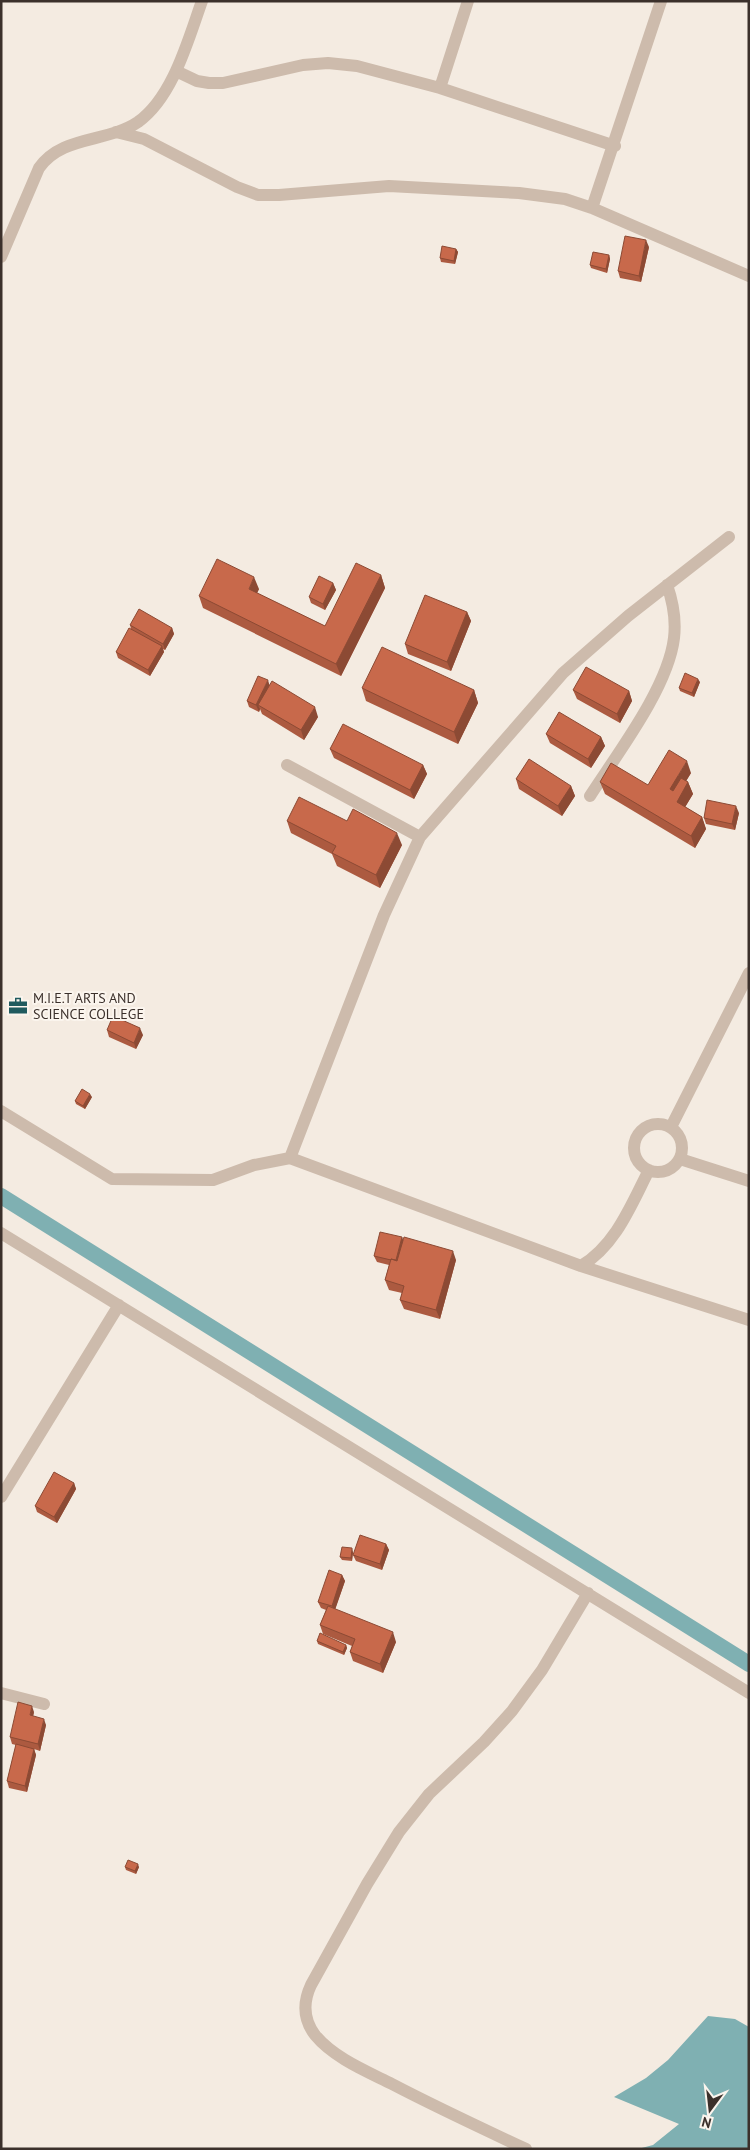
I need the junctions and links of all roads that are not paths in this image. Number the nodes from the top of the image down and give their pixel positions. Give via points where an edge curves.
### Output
1 (202, 1) edge
2 (468, 1) edge
3 (661, 1) edge
4 (176, 71) junction
5 (440, 88) junction
6 (116, 132) junction
7 (614, 146) junction
8 (592, 208) junction
9 (1, 257) edge
10 (749, 276) edge
11 (729, 537) dead end
12 (667, 585) junction
13 (287, 765) dead end
14 (590, 796) dead end
15 (420, 837) junction
16 (749, 973) edge
17 (1, 1111) edge
18 (671, 1127) junction
19 (290, 1158) junction
20 (680, 1159) junction
21 (649, 1170) junction
22 (749, 1181) edge
23 (1, 1232) edge
24 (581, 1266) junction
25 (119, 1305) junction
26 (749, 1320) edge
27 (1, 1497) edge
28 (588, 1593) junction
29 (1, 1693) edge
30 (749, 1693) edge
31 (44, 1704) dead end
32 (526, 2149) edge

1 - 4 street
2 - 5 street
3 - 7 street
4 - 5 street via 196,81 216,83 303,65 328,64 357,66
4 - 6 street via 163,95 138,121
5 - 7 street
6 - 8 street via 144,139 258,195 390,186 520,193 566,199
6 - 9 street via 55,151 46,159 39,168
7 - 8 street
8 - 10 street
11 - 12 street
12 - 14 street via 673,603 674,638 667,665 649,703
12 - 15 street via 563,673
13 - 15 street
15 - 19 street via 384,915
16 - 18 street
17 - 19 street via 112,1179 213,1180 254,1165
18 - 20 street via 682,1143
18 - 21 street via 651,1124 644,1127 635,1140 635,1155
19 - 24 street
20 - 21 street via 668,1170
20 - 22 street
21 - 24 street via 612,1240
23 - 25 street
24 - 26 street
25 - 27 street
25 - 28 street
28 - 30 street
28 - 32 street via 542,1670 512,1711 429,1794 399,1832 305,1999 307,2019 315,2034 332,2051 433,2105
29 - 31 street

